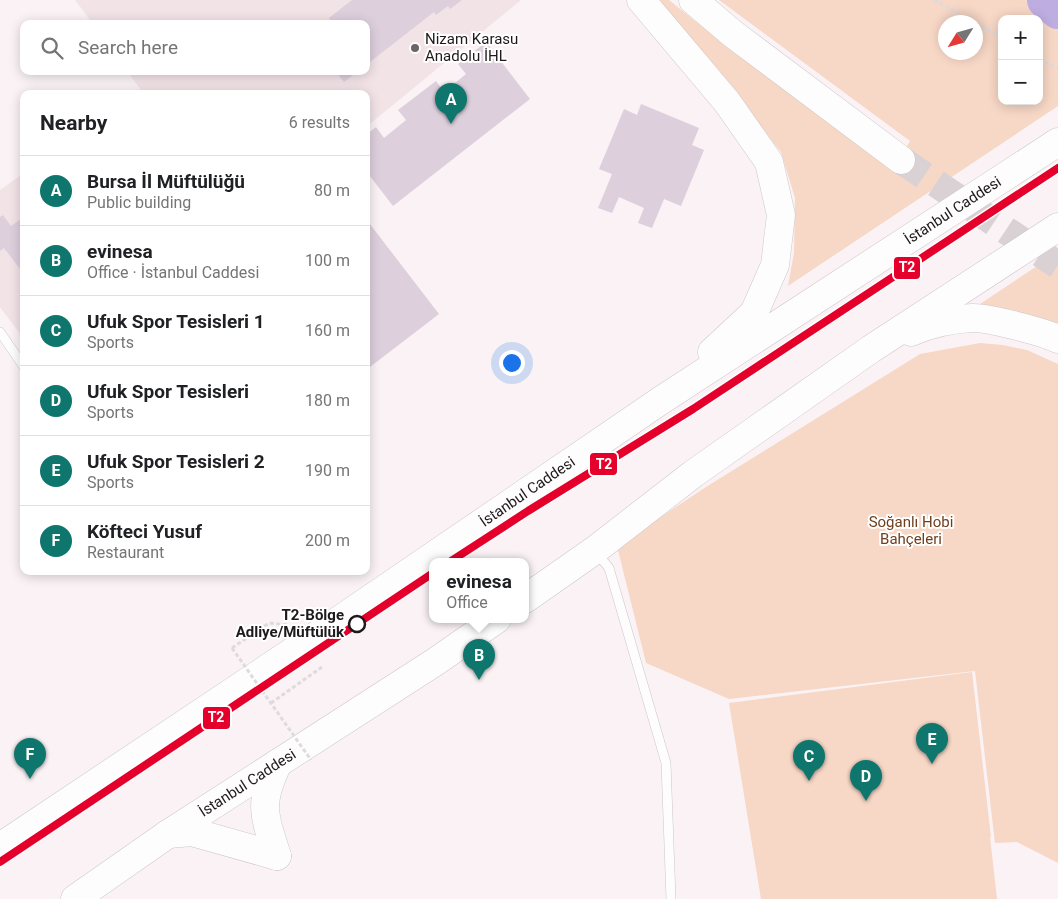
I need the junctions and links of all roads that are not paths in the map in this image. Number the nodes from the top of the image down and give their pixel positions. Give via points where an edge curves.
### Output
1 (641, 0) edge
2 (693, 0) edge
3 (1058, 142) edge
4 (901, 160) tunnel mouth
5 (1058, 227) edge
6 (0, 332) edge
7 (1058, 339) edge
8 (871, 349) junction
9 (20, 361) edge
10 (660, 401) junction
11 (595, 550) junction
12 (430, 558) edge
13 (429, 559) edge
14 (529, 596) edge
15 (491, 623) edge
16 (278, 763) junction
17 (168, 834) junction
18 (0, 847) edge
19 (75, 899) edge
20 (671, 899) edge

1 - 10 main road via 727,102 768,162 781,215 775,266 754,313
2 - 4 main road via 733,34
3 - 10 main road, İstanbul Caddesi
5 - 8 main road
6 - 9 lane
7 - 8 main road via 1008,324 973,318 924,326
8 - 11 main road via 693,474
10 - 12 main road, İstanbul Caddesi
11 - 14 main road
11 - 20 lane via 609,568 666,763
13 - 18 main road, İstanbul Caddesi
15 - 16 main road, İstanbul Caddesi
16 - 17 main road, İstanbul Caddesi
16 - 17 main road via 265,793 264,812 276,856 192,832
17 - 19 main road, İstanbul Caddesi

